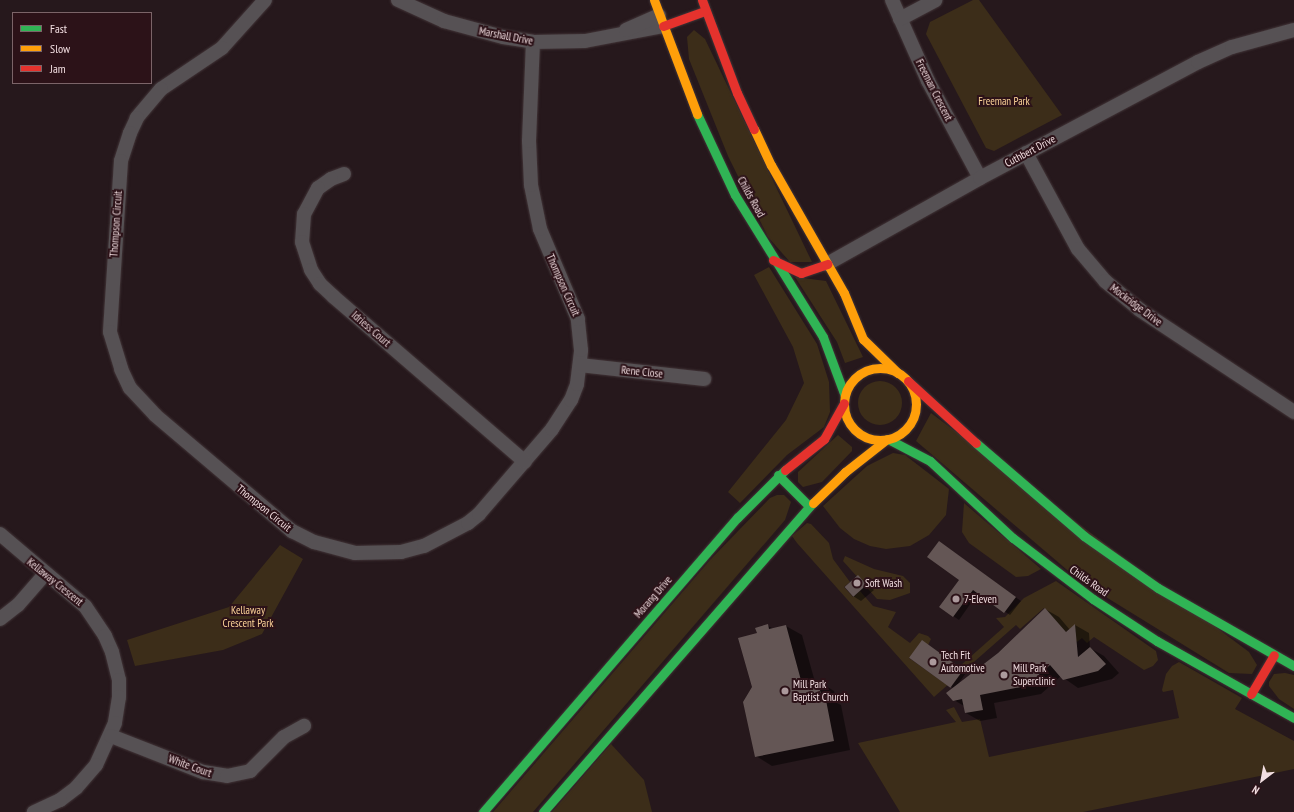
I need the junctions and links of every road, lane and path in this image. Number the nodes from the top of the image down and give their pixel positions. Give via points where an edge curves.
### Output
1 (265, 0) edge
2 (398, 0) edge
3 (654, 0) edge
4 (892, 0) edge
5 (935, 0) edge
6 (699, 1) edge
7 (705, 11) junction
8 (663, 18) junction
9 (900, 19) junction
10 (1294, 30) edge
11 (533, 42) junction
12 (1026, 153) junction
13 (344, 174) dead end
14 (980, 178) junction
15 (773, 260) junction
16 (827, 264) junction
17 (580, 365) junction
18 (898, 373) junction
19 (704, 379) dead end
20 (908, 381) junction
21 (845, 399) junction
22 (1294, 412) edge
23 (887, 439) junction
24 (525, 462) junction
25 (778, 475) junction
26 (809, 506) junction
27 (0, 534) edge
28 (45, 574) junction
29 (0, 619) edge
30 (1274, 655) junction
31 (1294, 666) edge
32 (1251, 694) junction
33 (1294, 718) edge
34 (304, 726) dead end
35 (110, 736) junction
36 (34, 812) edge
37 (483, 812) edge
38 (543, 812) edge

1 - 24 street, Thompson Circuit via 222,48 161,89 137,118 124,146 120,168 110,332 130,388 155,415 276,520 308,540 355,553 401,552 424,546 455,531 479,514
2 - 11 street, Marshall Drive via 450,22 503,37
3 - 8 main road, Childs Road
4 - 9 street, Freeman Crescent
5 - 9 street
6 - 7 main road
7 - 8 main road
7 - 16 main road via 737,93 771,165
8 - 11 street, Marshall Drive via 618,34 585,41
8 - 15 main road, Childs Road via 710,144 735,195
9 - 14 street, Freeman Crescent via 928,81
10 - 12 street, Cuthbert Drive via 1232,47 1198,62
11 - 17 street, Thompson Circuit via 529,141 531,185 540,229 578,319
12 - 14 street, Cuthbert Drive
12 - 22 street, Mockridge Drive via 1078,249 1104,281 1140,310
13 - 24 street, Idriess Court via 318,188 304,214 302,242 311,270 320,284 334,297
14 - 16 street, Cuthbert Drive
15 - 16 main road, Cuthbert Drive via 801,273
15 - 21 main road, Childs Road via 823,337
16 - 18 main road via 844,293 863,338 879,357
17 - 19 street, Rene Close
17 - 24 street, Thompson Circuit via 577,384 563,415
18 - 20 main road
18 - 21 main road via 882,368 866,371 856,377
20 - 23 main road via 914,391 914,416 899,434
20 - 30 main road via 1044,504 1084,536 1158,588
21 - 23 main road via 846,414 857,431 866,437
21 - 25 main road, Morang Drive via 824,439
23 - 26 main road via 845,472
23 - 32 main road, Childs Road via 930,461 1013,538 1093,599 1157,640
25 - 26 main road
25 - 37 main road, Morang Drive via 736,518
26 - 38 main road
27 - 28 street, Kellaway Crescent
28 - 29 street via 18,605
28 - 35 street, Kellaway Crescent via 85,606 98,622 112,652 119,698
30 - 31 main road
30 - 32 main road
32 - 33 main road, Childs Road
34 - 35 street, White Court via 284,737 250,770 227,776 203,772
35 - 36 street, Kellaway Crescent via 96,765 76,788 60,800

